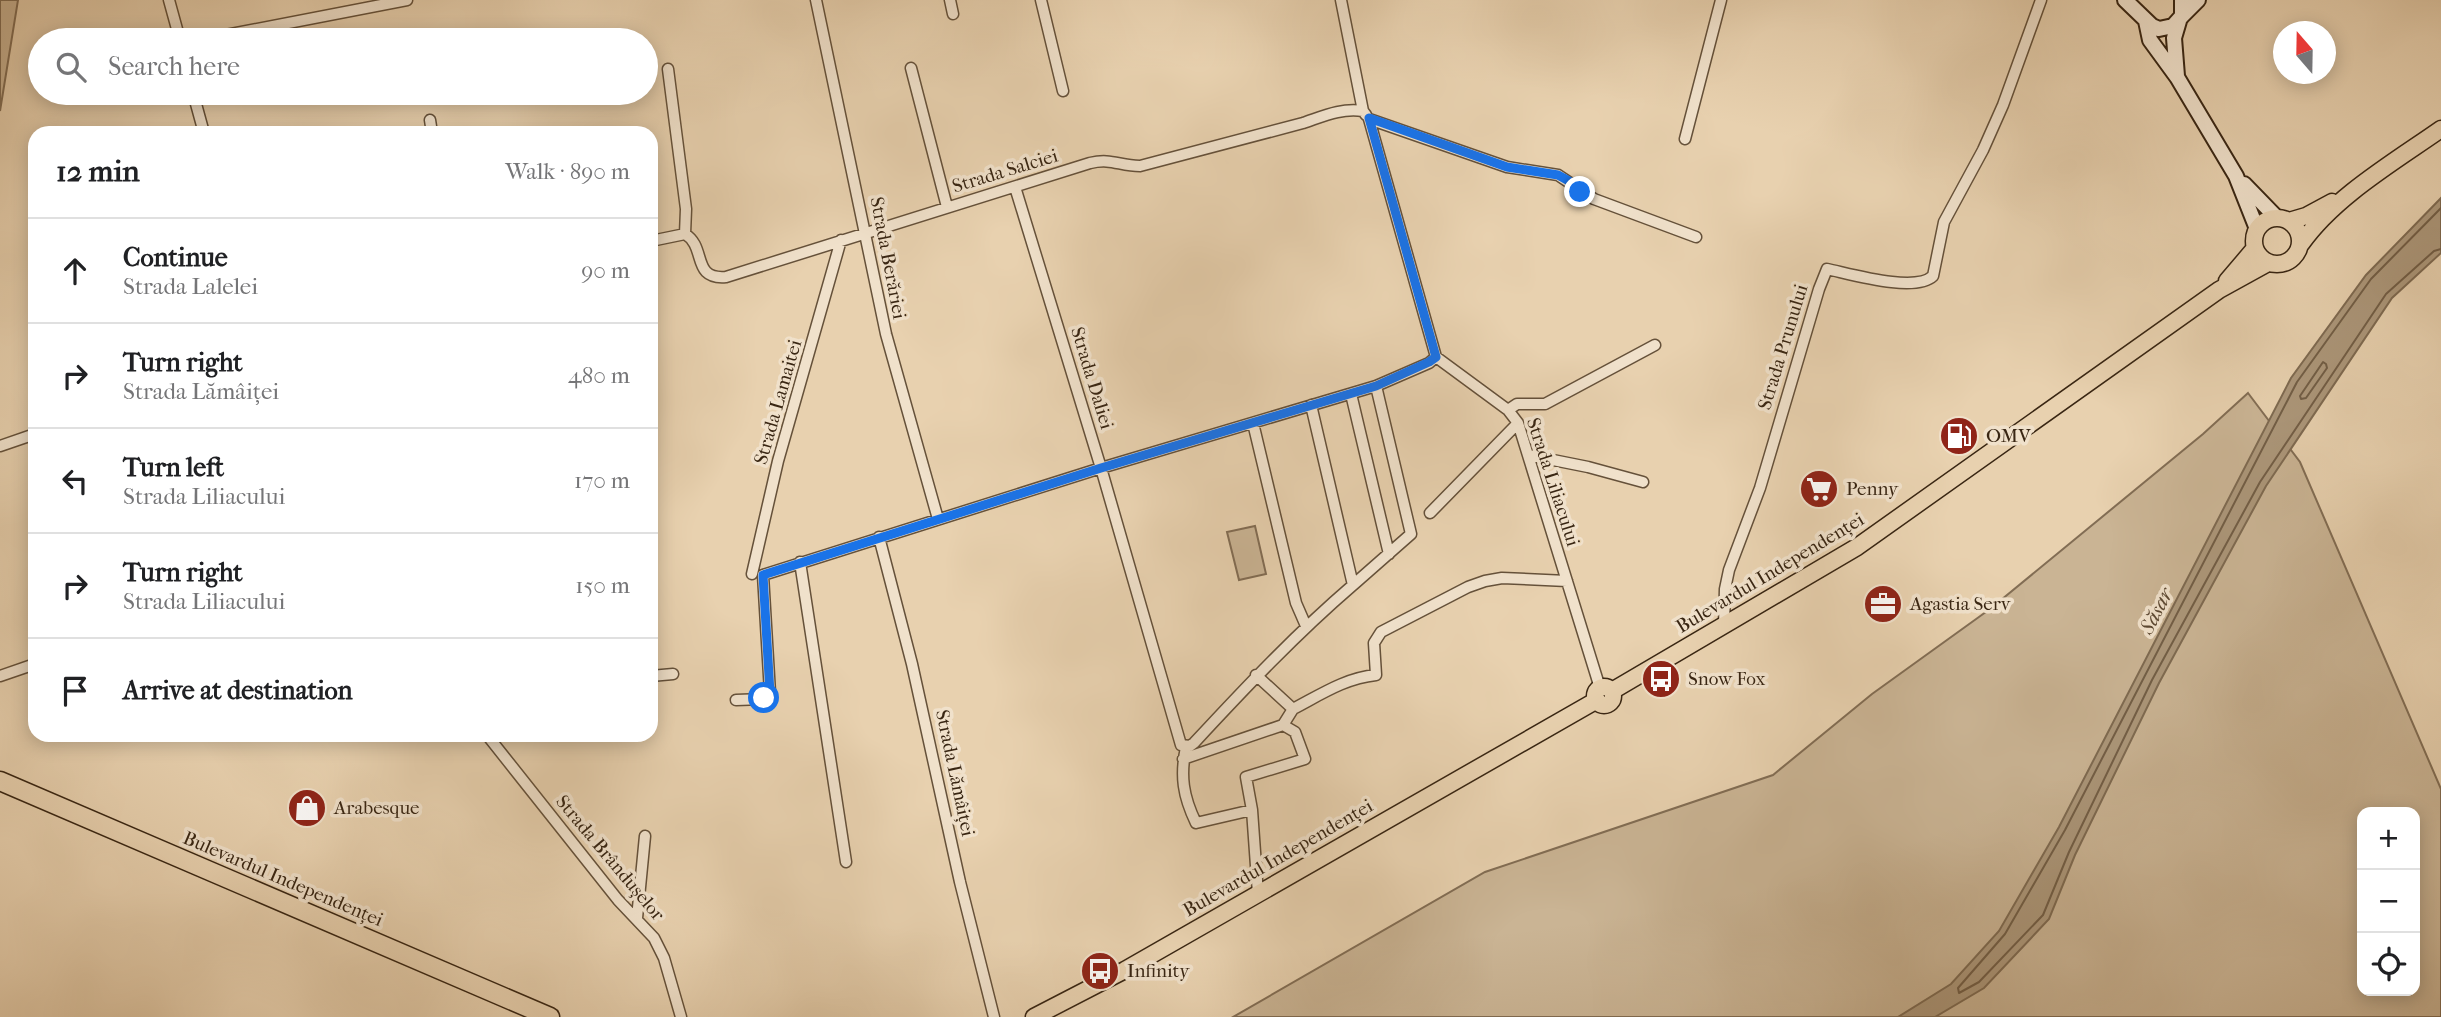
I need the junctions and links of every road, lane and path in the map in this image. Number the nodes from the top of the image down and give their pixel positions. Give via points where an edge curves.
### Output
1 (169, 0) edge
2 (407, 0) edge
3 (816, 0) edge
4 (950, 0) edge
5 (1041, 0) edge
6 (1341, 0) edge
7 (1721, 0) edge
8 (2041, 0) edge
9 (2125, 0) edge
10 (2143, 0) edge
11 (2182, 0) edge
12 (2198, 0) edge
13 (953, 14) dead end
14 (2145, 18) junction
15 (2181, 19) junction
16 (177, 28) edge
17 (262, 28) edge
18 (911, 68) dead end
19 (668, 69) dead end
20 (2178, 77) junction
21 (1063, 91) dead end
22 (196, 105) edge
23 (1366, 115) junction
24 (430, 120) dead end
25 (202, 126) edge
26 (431, 126) edge
27 (2441, 129) edge
28 (1685, 139) dead end
29 (2236, 176) junction
30 (2365, 183) junction
31 (1015, 187) junction
32 (947, 207) junction
33 (2283, 220) junction
34 (2258, 229) junction
35 (866, 233) junction
36 (685, 234) junction
37 (1696, 237) dead end
38 (658, 240) edge
39 (841, 240) junction
40 (2301, 244) junction
41 (2255, 248) junction
42 (2268, 263) junction
43 (2219, 290) junction
44 (1655, 345) dead end
45 (1436, 357) junction
46 (1376, 386) junction
47 (1351, 394) junction
48 (1311, 405) junction
49 (1508, 410) junction
50 (1253, 423) junction
51 (1518, 423) junction
52 (28, 436) edge
53 (0, 446) edge
54 (1528, 455) junction
55 (1101, 468) junction
56 (1643, 482) dead end
57 (1430, 513) dead end
58 (938, 519) junction
59 (879, 537) junction
60 (1389, 554) junction
61 (800, 562) junction
62 (752, 574) dead end
63 (1567, 581) junction
64 (1353, 585) junction
65 (1724, 625) junction
66 (1306, 626) junction
67 (28, 666) edge
68 (673, 674) dead end
69 (658, 675) edge
70 (0, 676) edge
71 (1256, 676) junction
72 (1603, 693) junction
73 (736, 700) dead end
74 (1293, 709) junction
75 (1283, 725) junction
76 (493, 742) edge
77 (1183, 744) junction
78 (1183, 759) junction
79 (0, 781) edge
80 (1252, 810) junction
81 (645, 836) dead end
82 (846, 862) dead end
83 (1258, 894) junction
84 (637, 918) junction
85 (1125, 970) junction
86 (550, 1017) edge
87 (681, 1017) edge
88 (994, 1017) edge
89 (1034, 1017) edge
90 (1052, 1017) edge

1 - 16 street
2 - 17 street
3 - 35 street, Strada Berăriei
4 - 13 street
5 - 21 street
6 - 23 street
7 - 28 street
8 - 65 street, Strada Prunului via 2003,105 1944,222 1933,276 1926,282 1889,282 1827,269 1760,488 1729,570
9 - 14 street
10 - 14 street
11 - 15 street
12 - 15 street
14 - 15 street via 2159,29
14 - 20 street via 2150,40
15 - 20 street via 2174,38
18 - 32 street
19 - 36 street via 686,209
20 - 29 street
22 - 25 street
23 - 31 street, Strada Salciei via 1340,110 1303,124 1140,166 1103,160
23 - 37 street via 1507,167 1558,175 1594,199
23 - 45 street
24 - 26 street
27 - 30 main road
29 - 33 street
29 - 34 street
30 - 33 main road via 2322,208
30 - 40 main road
31 - 32 street, Strada Salciei
31 - 55 street, Strada Daliei
32 - 35 street, Strada Salciei
33 - 34 main road via 2263,223
33 - 40 main road via 2296,227
34 - 41 main road
35 - 39 street, Strada Salciei
35 - 58 street, Strada Berăriei via 886,334
36 - 38 street
36 - 39 street, Strada Salciei via 695,244 702,267 716,278
39 - 62 street, Strada Lamaitei via 778,461
40 - 42 main road via 2289,262
41 - 42 main road
41 - 43 main road, Bulevardul Independenței
42 - 43 main road, Bulevardul Independenței
43 - 65 main road, Bulevardul Independenței via 1857,547
44 - 49 street via 1545,404 1517,404
45 - 46 street
45 - 49 street, Strada Liliacului
46 - 47 street
46 - 60 street via 1411,534
47 - 48 street
47 - 60 street
48 - 50 street
48 - 64 street
49 - 51 street, Strada Liliacului
50 - 55 street
50 - 66 street via 1296,603
51 - 54 street, Strada Liliacului
51 - 57 street
52 - 53 street
54 - 56 street
54 - 63 street, Strada Liliacului
55 - 58 street
55 - 77 street, Strada Daliei
58 - 59 street
59 - 61 street
59 - 88 street, Strada Lămâiței
60 - 64 street
61 - 73 street via 763,575 770,693 764,698
61 - 82 street
63 - 72 street, Strada Liliacului
63 - 74 street via 1502,578 1468,587 1381,632 1374,643 1376,675 1343,683
64 - 66 street
65 - 72 main road, Bulevardul Independenței
66 - 71 street
67 - 70 street
68 - 69 street
71 - 74 street
71 - 77 street via 1194,743
72 - 83 main road, Bulevardul Independenței
74 - 75 street
75 - 78 street
75 - 80 street via 1296,732 1305,760 1246,777
76 - 84 street, Strada Brândușelor
77 - 78 street
78 - 80 street via 1188,806 1196,823
79 - 86 highway, Bulevardul Independenței
80 - 83 street
81 - 84 street
83 - 85 main road, Bulevardul Independenței
84 - 87 street, Strada Brândușelor via 664,958
85 - 89 main road, Bulevardul Independenței
85 - 90 main road, Bulevardul Independenței

